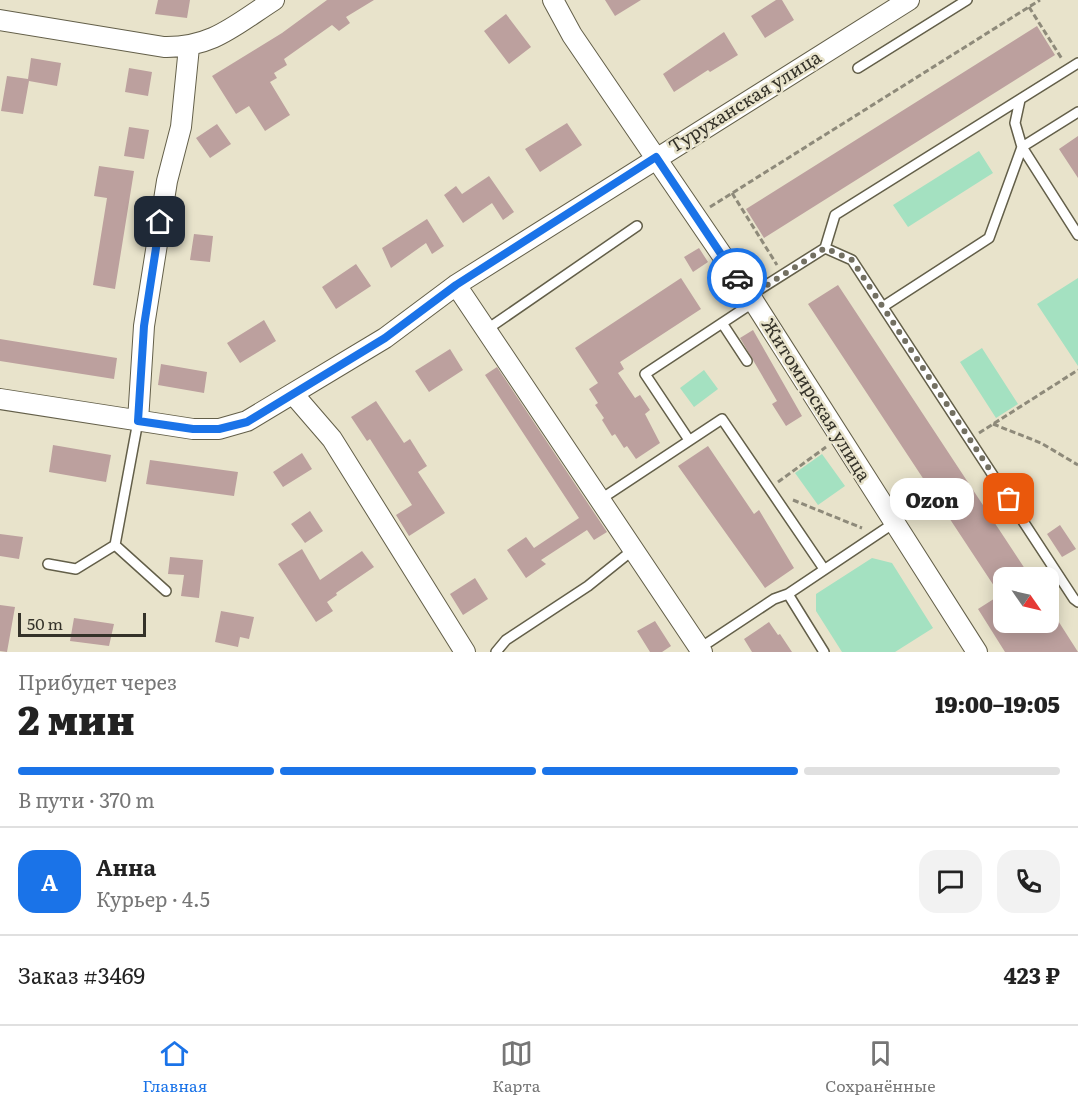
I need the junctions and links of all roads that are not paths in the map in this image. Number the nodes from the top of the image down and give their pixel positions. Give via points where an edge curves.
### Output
1 (274, 0) edge
2 (553, 0) edge
3 (909, 0) edge
4 (967, 0) edge
5 (0, 20) edge
6 (189, 47) junction
7 (1078, 63) edge
8 (858, 68) dead end
9 (1020, 100) junction
10 (1078, 112) edge
11 (1022, 147) junction
12 (656, 157) junction
13 (637, 226) dead end
14 (1078, 235) edge
15 (825, 248) junction
16 (456, 285) junction
17 (752, 299) junction
18 (884, 306) junction
19 (722, 323) junction
20 (486, 330) junction
21 (747, 361) dead end
22 (294, 395) junction
23 (0, 399) edge
24 (138, 421) junction
25 (689, 440) junction
26 (601, 499) junction
27 (894, 523) junction
28 (115, 545) junction
29 (634, 549) junction
30 (48, 564) dead end
31 (824, 569) junction
32 (166, 591) dead end
33 (788, 594) junction
34 (1078, 602) edge
35 (701, 650) edge
36 (465, 652) edge
37 (496, 652) edge
38 (824, 652) edge
39 (976, 652) edge

1 - 6 street via 213,39
2 - 12 street, Житомирская улица via 572,35
3 - 12 street, Туруханская улица
4 - 8 lane
5 - 6 street via 164,47
6 - 24 street via 181,127 167,181 144,326
7 - 9 lane
9 - 11 lane via 1015,123
9 - 15 lane via 835,215
10 - 11 lane
11 - 14 lane
11 - 18 lane via 989,237
12 - 16 street, Туруханская улица
12 - 17 street, Житомирская улица
13 - 20 lane
15 - 17 lane
15 - 18 lane via 852,260
16 - 20 street
16 - 22 street, Туруханская улица via 385,338
17 - 19 lane
17 - 27 street, Житомирская улица
18 - 34 lane
19 - 21 lane
19 - 25 lane via 645,374
20 - 26 street
22 - 24 street, Туруханская улица via 247,422 219,429
22 - 36 street via 332,439
23 - 24 street, Туруханская улица
24 - 28 lane
25 - 26 lane
25 - 31 lane via 722,419
26 - 29 street
27 - 31 lane
27 - 39 street, Житомирская улица
28 - 30 lane via 76,570
28 - 32 lane
29 - 35 street
29 - 37 lane via 588,586 506,640
31 - 33 lane
33 - 35 lane via 774,599
33 - 38 lane

